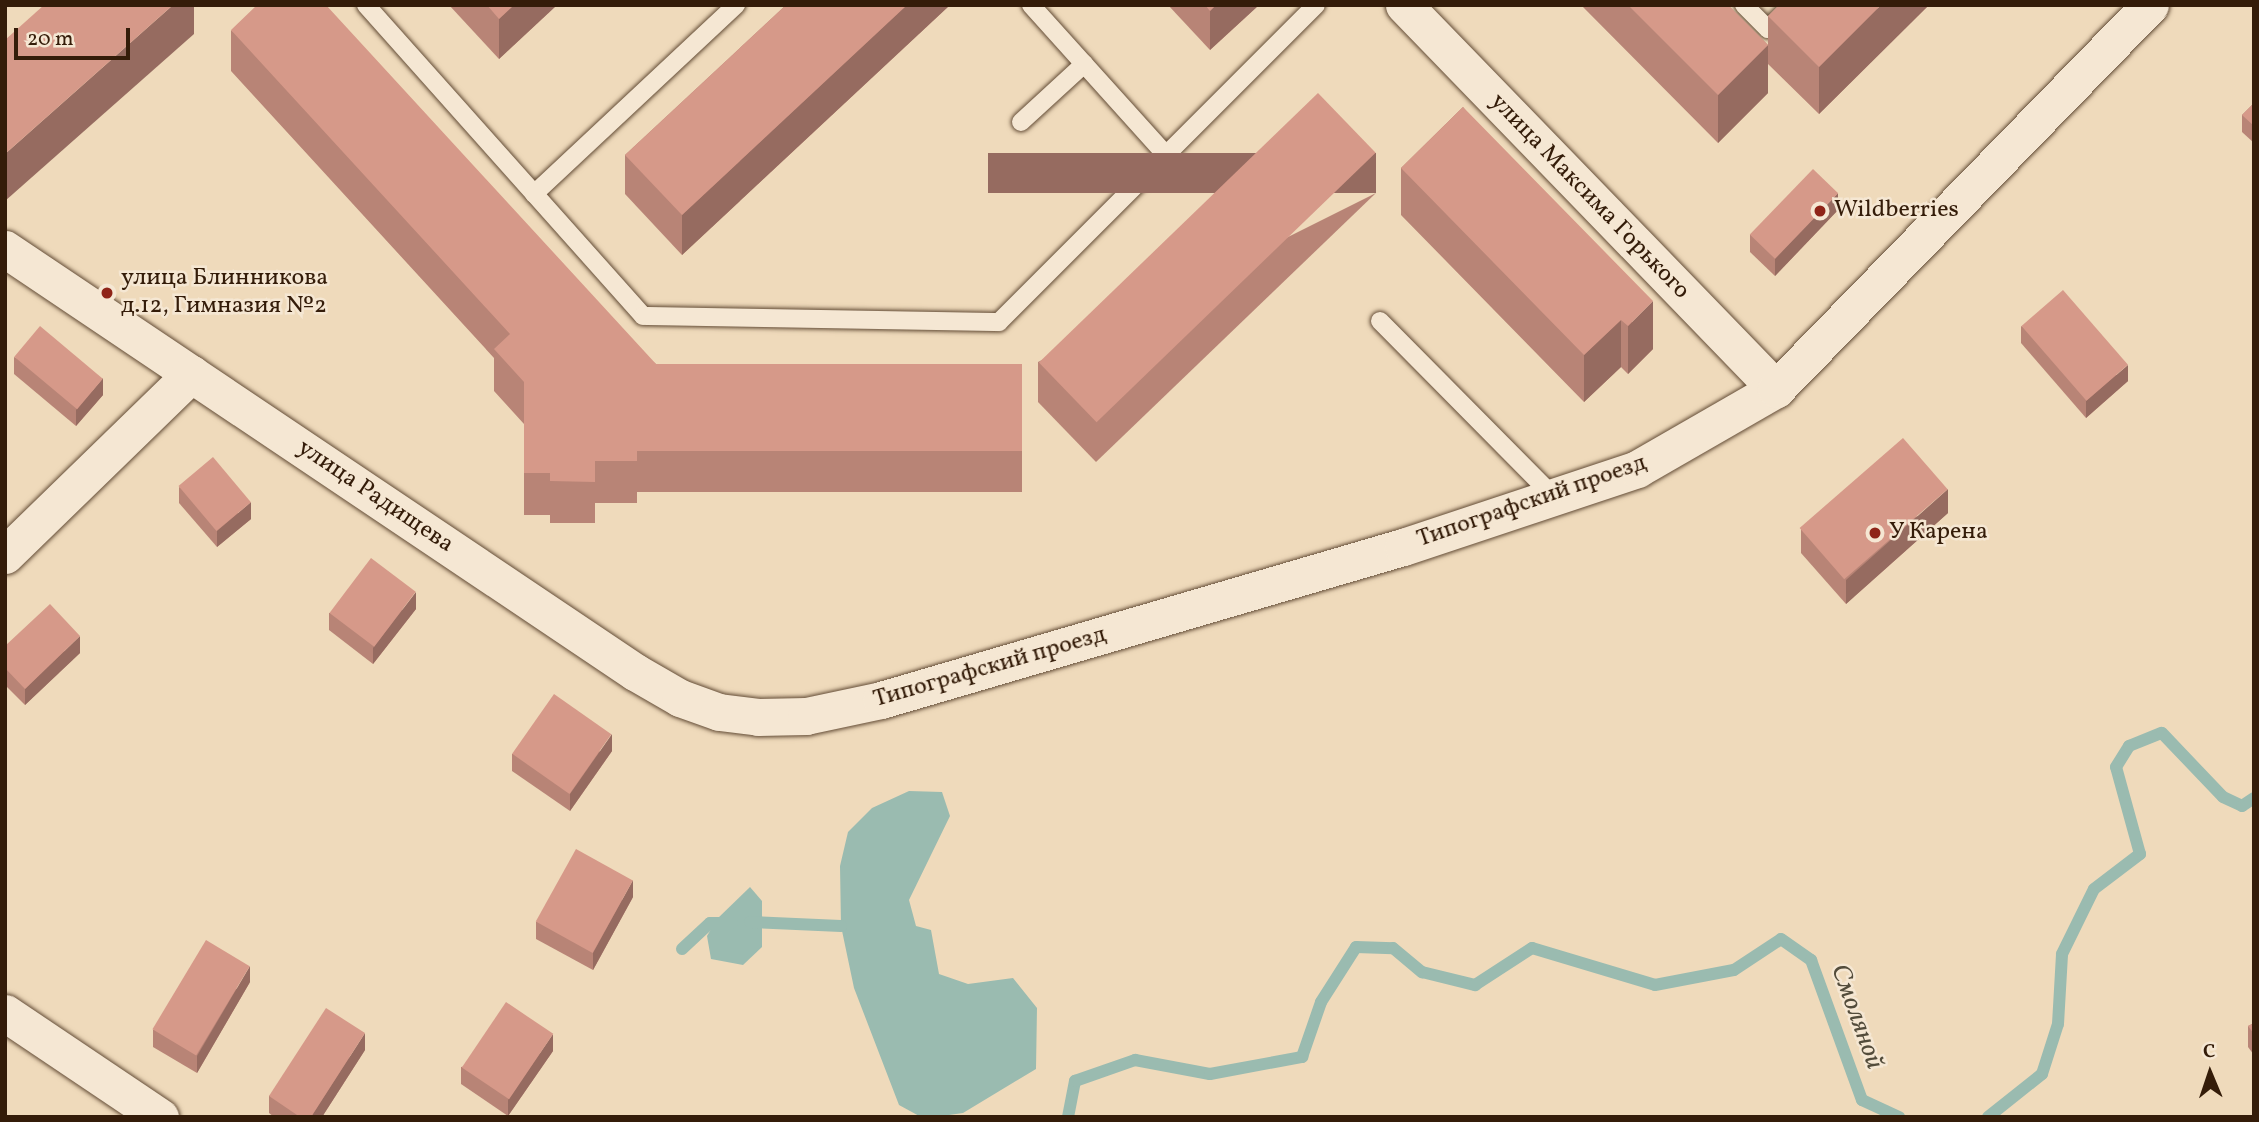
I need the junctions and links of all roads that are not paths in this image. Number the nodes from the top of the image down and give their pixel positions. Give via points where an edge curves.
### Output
1 (736, 5) edge
2 (1031, 5) edge
3 (1316, 5) edge
4 (1404, 5) edge
5 (1744, 5) edge
6 (1792, 5) edge
7 (2150, 5) edge
8 (370, 6) edge
9 (1084, 64) junction
10 (1021, 122) dead end
11 (1166, 155) junction
12 (534, 194) junction
13 (5, 249) edge
14 (1380, 321) dead end
15 (191, 373) junction
16 (1776, 389) junction
17 (1554, 497) junction
18 (5, 555) edge
19 (758, 718) joint
20 (5, 1013) edge
21 (160, 1117) edge

1 - 12 lane
2 - 9 lane
3 - 11 lane
4 - 16 street, улица Максима Горького
5 - 6 lane via 1768,29
7 - 16 street, Типографский проезд
8 - 12 lane
9 - 10 lane
9 - 11 lane
11 - 12 lane via 999,322 643,316
13 - 15 street, улица Радищева
14 - 17 lane
15 - 18 street
15 - 19 street, улица Радищева via 635,672 680,698 719,712
16 - 17 street, Типографский проезд via 1636,469
17 - 19 street, Типографский проезд via 1403,547 881,700 806,716
20 - 21 street

